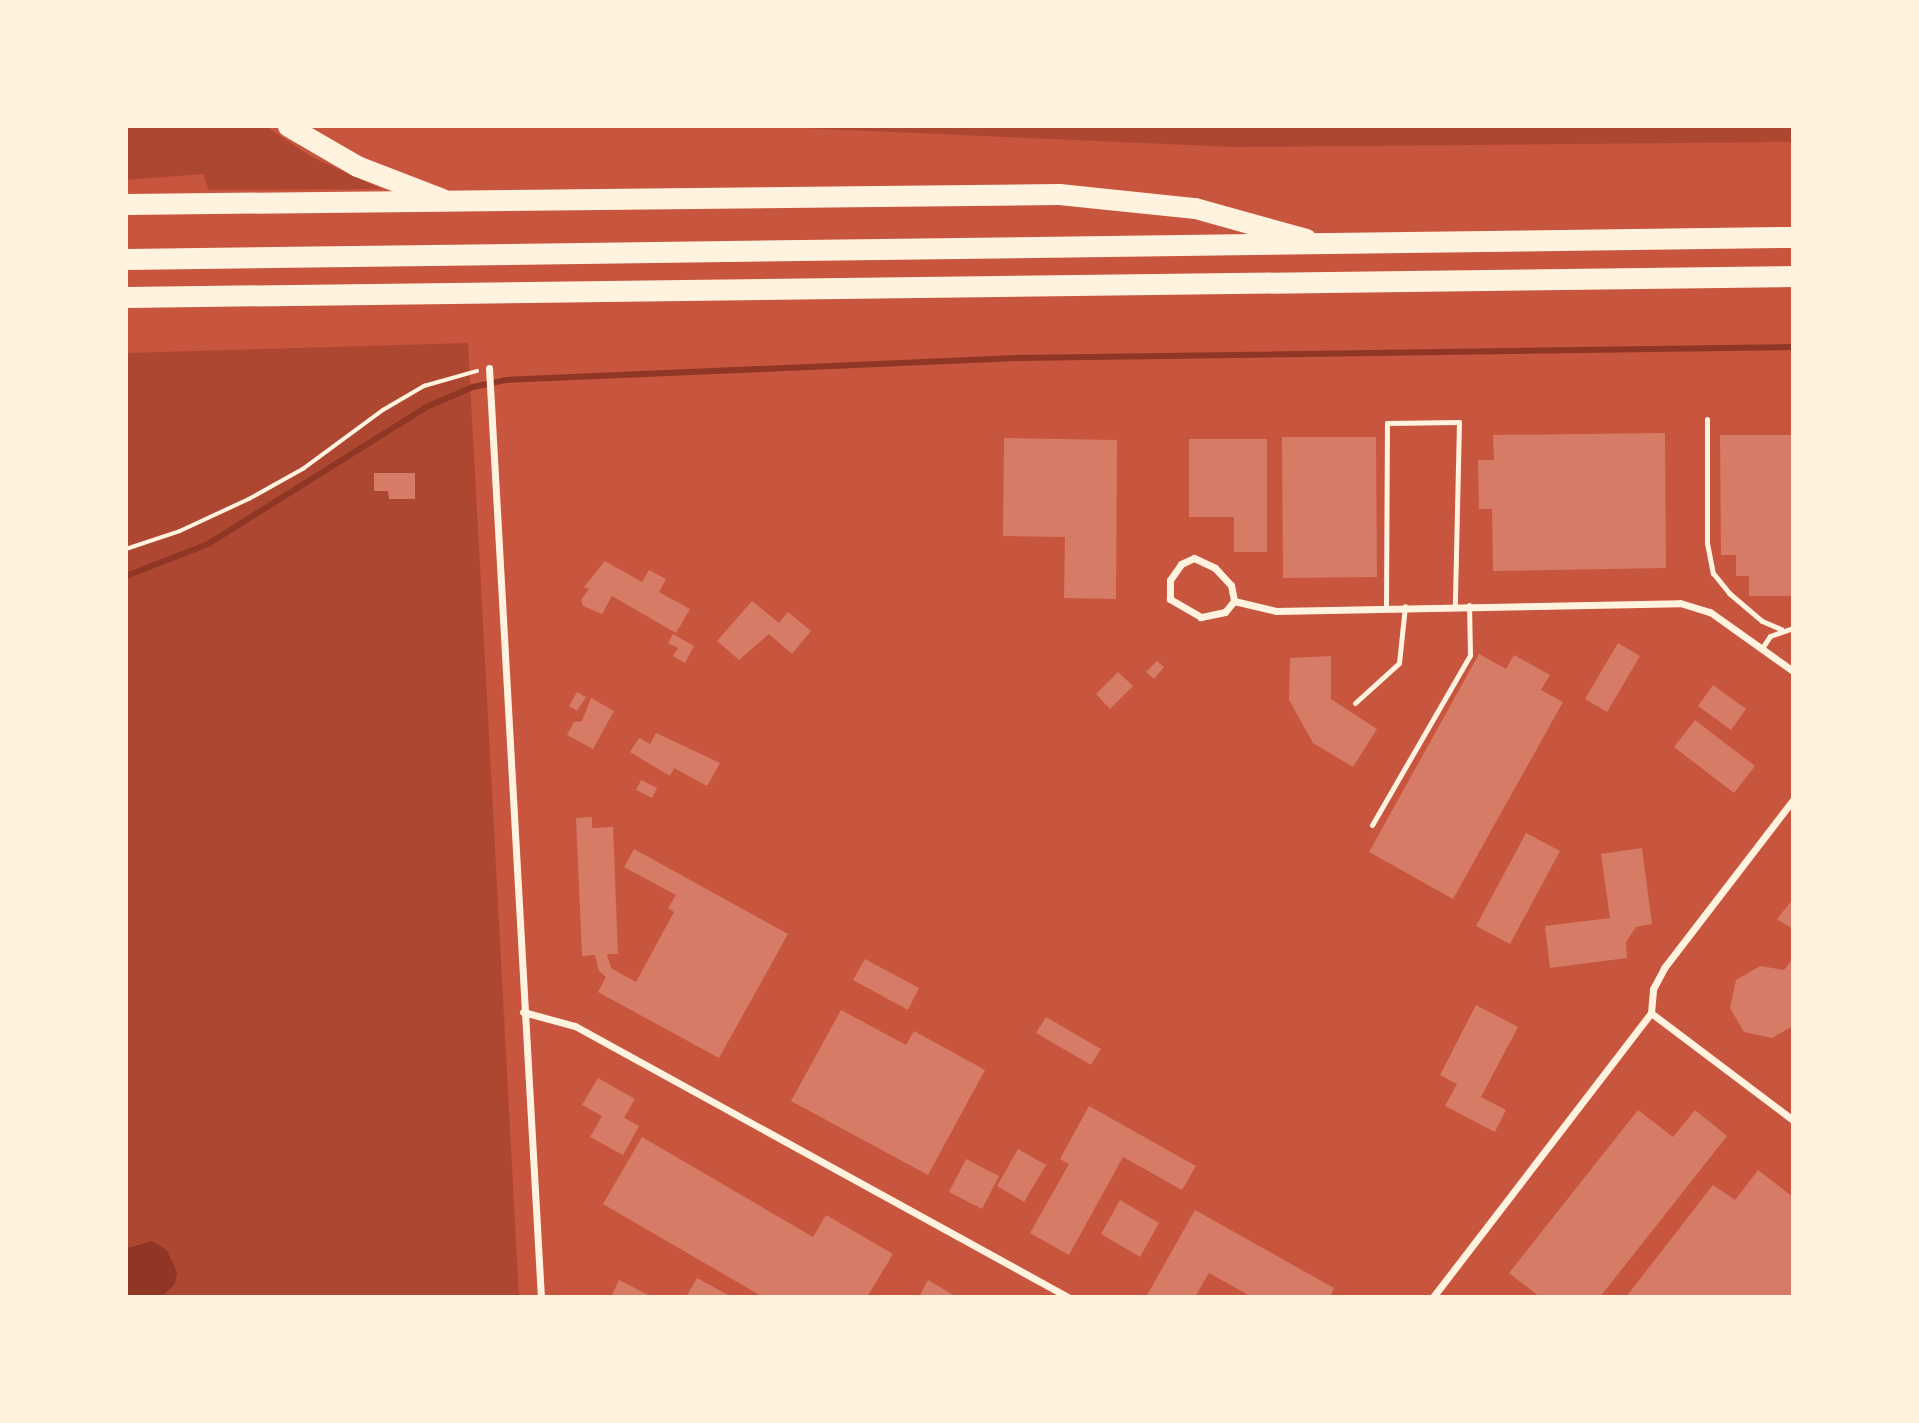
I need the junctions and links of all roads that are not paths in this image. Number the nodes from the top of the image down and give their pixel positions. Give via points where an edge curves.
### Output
1 (288, 126) edge
2 (454, 203) junction
3 (126, 204) edge
4 (1793, 237) edge
5 (1328, 245) junction
6 (126, 259) edge
7 (1793, 276) edge
8 (126, 297) edge
9 (489, 370) road end
10 (1707, 419) dead end
11 (1234, 601) junction
12 (1455, 605) junction
13 (1469, 605) junction
14 (1386, 606) junction
15 (1405, 606) junction
16 (1793, 628) edge
17 (1781, 629) junction
18 (1762, 648) junction
19 (1793, 671) edge
20 (1354, 703) dead end
21 (1793, 800) edge
22 (1373, 825) dead end
23 (523, 1012) junction
24 (1651, 1013) junction
25 (1793, 1120) edge
26 (541, 1297) edge
27 (1068, 1297) edge
28 (1433, 1297) edge

1 - 2 highway via 357,166
2 - 3 highway
2 - 5 highway via 1059,194 1195,208
4 - 5 highway
5 - 6 highway
7 - 8 highway
9 - 23 street
10 - 17 lane via 1707,543 1713,573 1729,593
11 - 11 street via 1231,585 1216,569 1194,558 1181,564 1170,580 1170,598 1201,617 1225,612
11 - 14 street via 1276,611
12 - 13 street
12 - 14 lane via 1459,422 1387,423
12 - 15 street
13 - 18 street via 1695,605
13 - 22 lane via 1470,655
14 - 15 street
15 - 20 lane via 1399,663
16 - 17 lane
17 - 18 lane
18 - 19 street
21 - 24 street via 1664,968 1653,989
23 - 26 street
23 - 27 street via 575,1026
24 - 25 street
24 - 28 street

